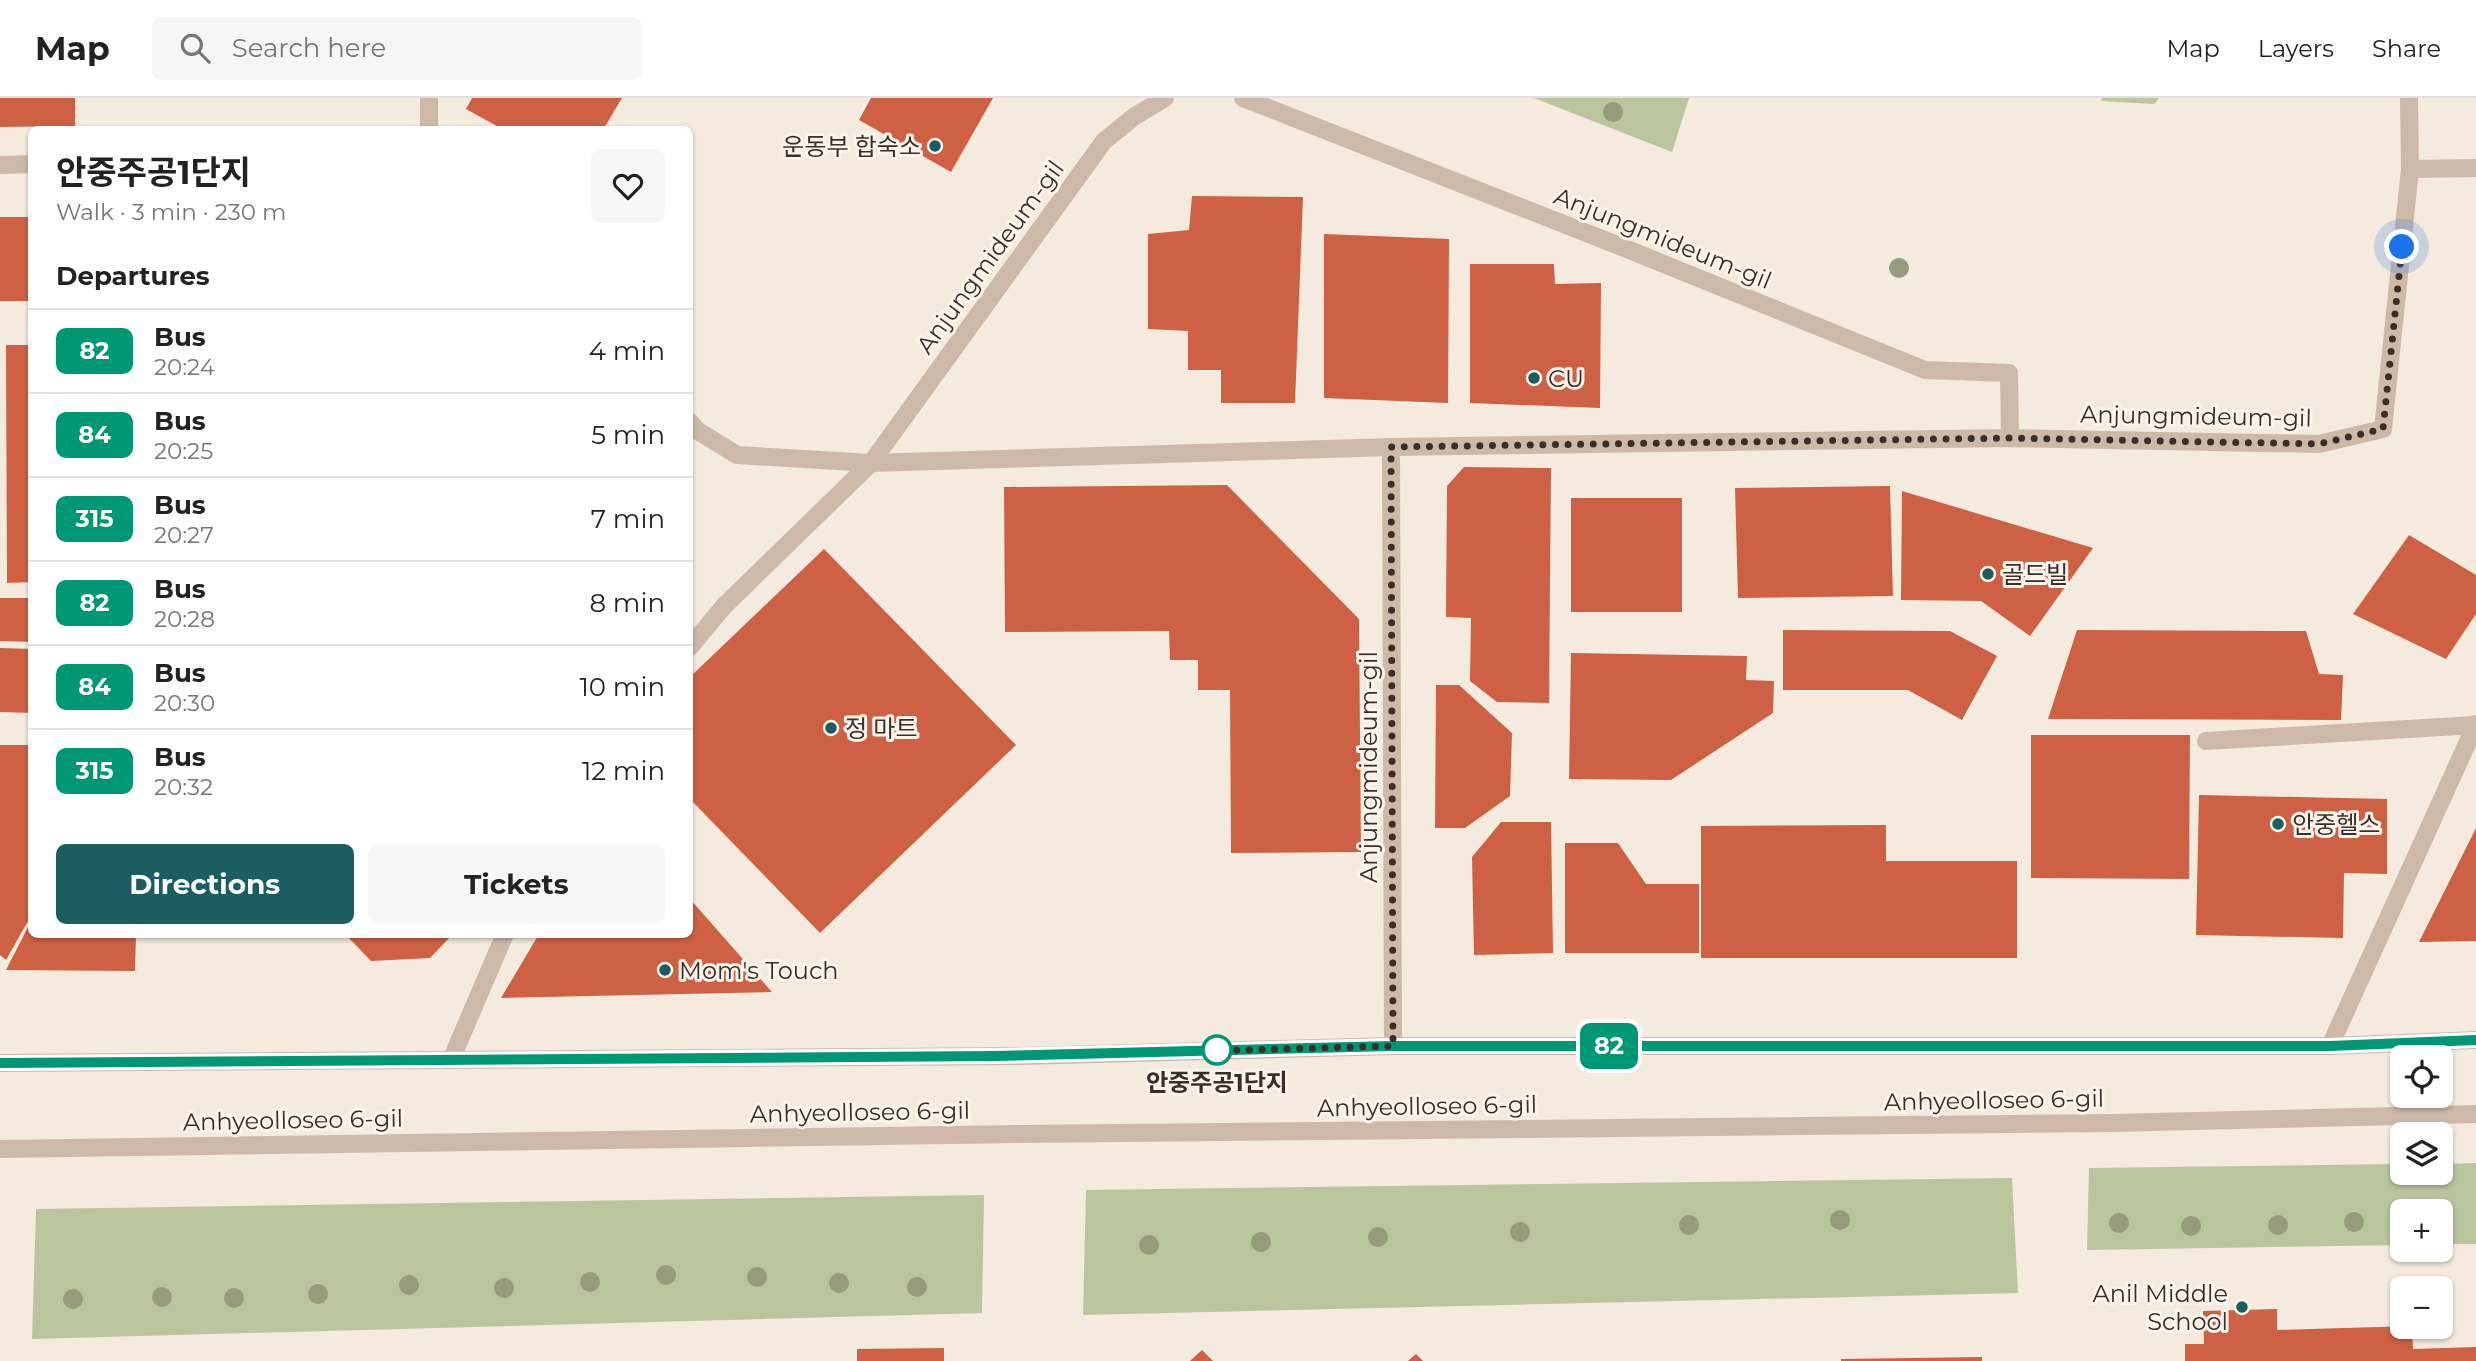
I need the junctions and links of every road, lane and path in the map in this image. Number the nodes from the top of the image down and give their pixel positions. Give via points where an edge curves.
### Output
1 (429, 98) edge
2 (1165, 98) edge
3 (1243, 98) edge
4 (2409, 98) edge
5 (429, 126) edge
6 (0, 164) edge
7 (28, 164) edge
8 (2476, 168) edge
9 (2410, 169) junction
10 (693, 425) edge
11 (2010, 438) junction
12 (1391, 447) junction
13 (871, 463) junction
14 (693, 643) edge
15 (2476, 725) edge
16 (2206, 741) dead end
17 (503, 938) edge
18 (2476, 1040) edge
19 (1393, 1046) junction
20 (2330, 1046) junction
21 (451, 1060) junction
22 (0, 1063) edge
23 (2476, 1114) edge
24 (0, 1149) edge

1 - 5 street
2 - 13 street, Anjungmideum-gil via 1104,141
3 - 11 street, Anjungmideum-gil via 1925,370 2009,373
4 - 9 street, Anjungmideum-gil
6 - 7 street
8 - 9 street
9 - 11 street, Anjungmideum-gil via 2383,429 2319,444
10 - 13 street, Anjungmideum-gil via 737,455
11 - 12 street, Anjungmideum-gil
12 - 13 street, Anjungmideum-gil
12 - 19 street, Anjungmideum-gil
13 - 14 street, Anjungmideum-gil via 724,606
15 - 16 street
15 - 20 street
17 - 21 street
18 - 20 street
19 - 20 street
19 - 21 street
21 - 22 street
23 - 24 street, Anhyeolloseo 6-gil via 2112,1124

